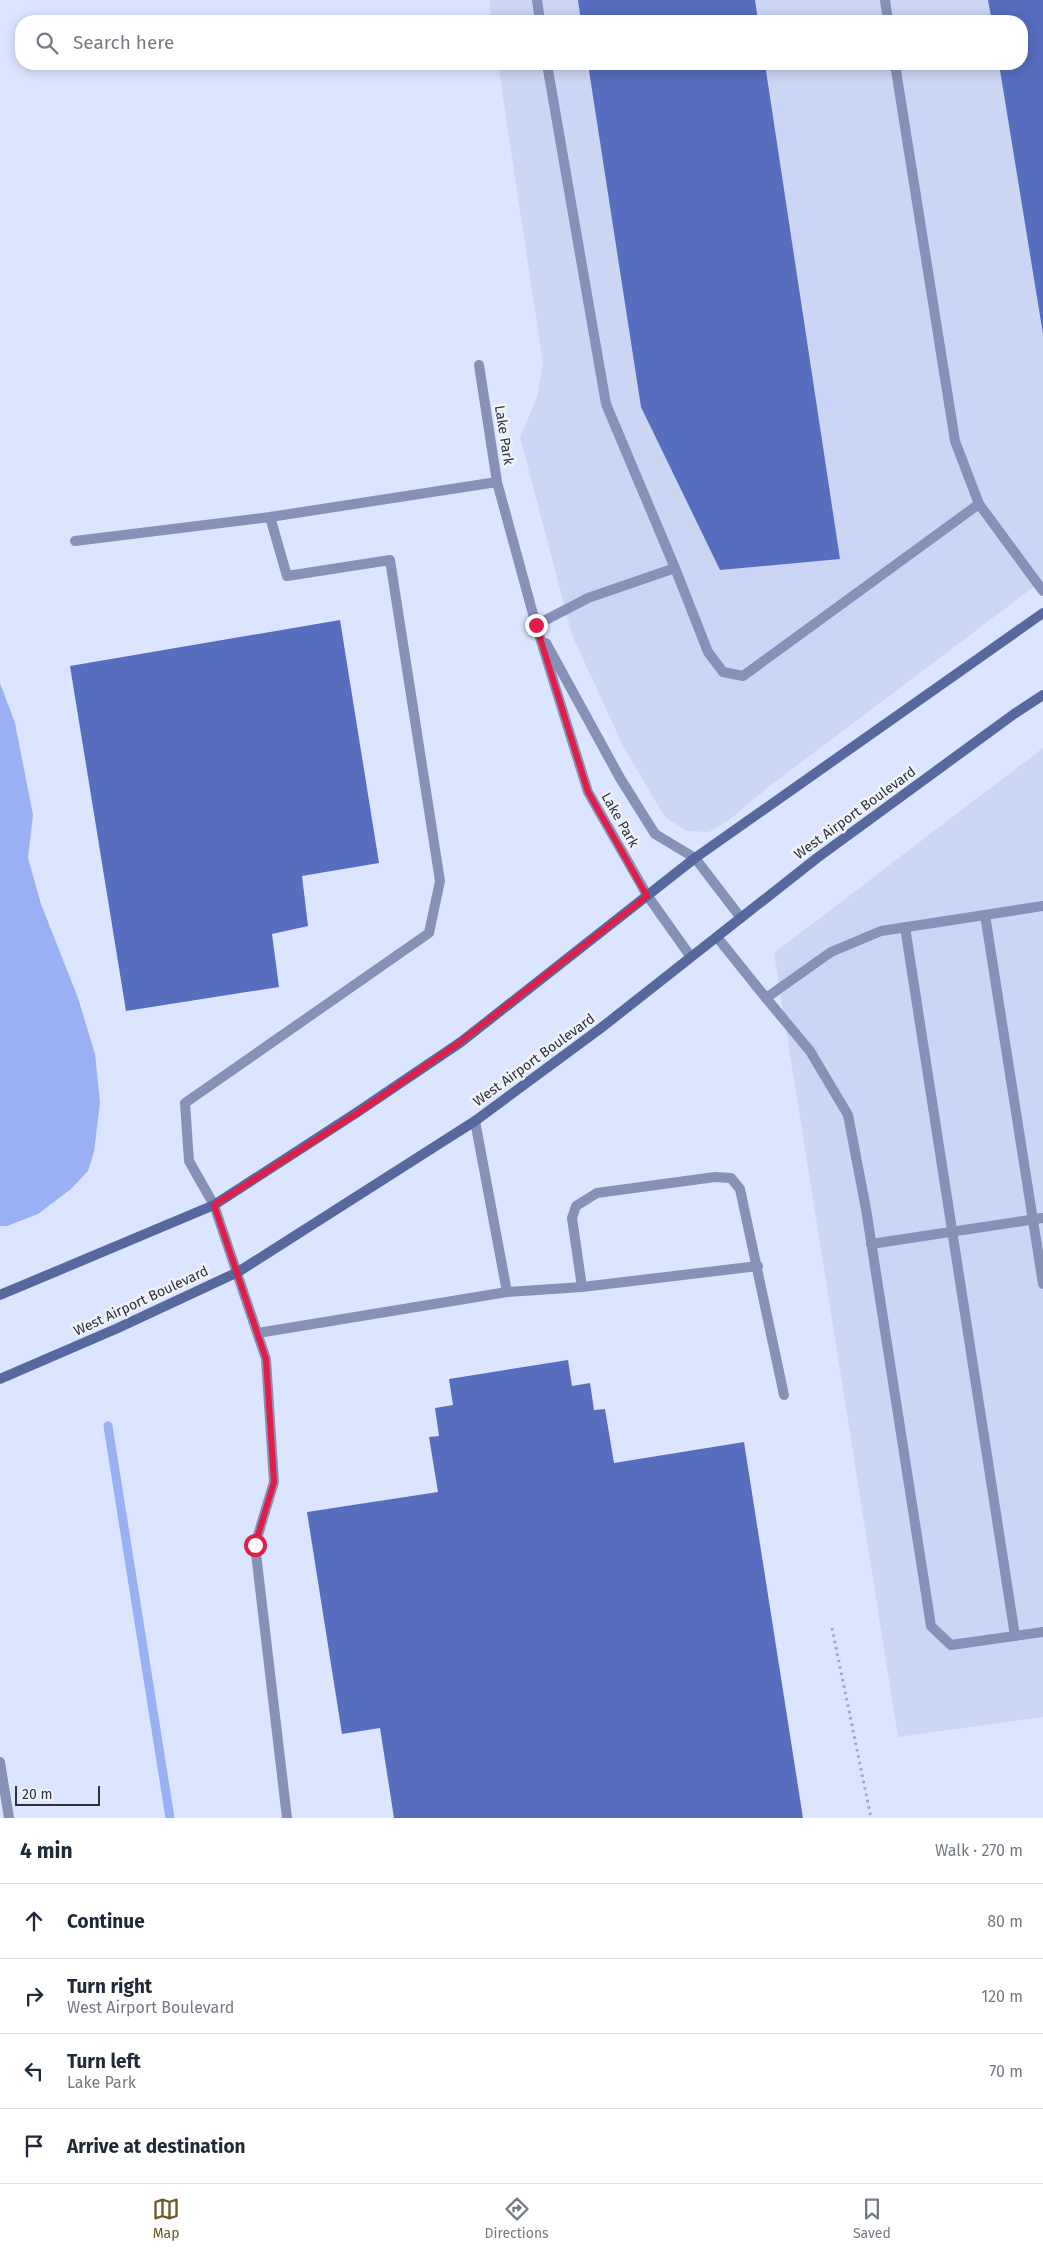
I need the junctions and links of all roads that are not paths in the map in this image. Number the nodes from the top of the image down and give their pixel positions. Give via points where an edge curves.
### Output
1 (537, 0) edge
2 (885, 0) edge
3 (539, 15) edge
4 (887, 15) edge
5 (547, 70) edge
6 (896, 70) edge
7 (480, 365) dead end
8 (497, 482) junction
9 (979, 504) junction
10 (270, 516) junction
11 (75, 541) dead end
12 (675, 568) junction
13 (1043, 591) edge
14 (1043, 613) edge
15 (536, 625) junction
16 (1043, 695) edge
17 (695, 858) junction
18 (647, 896) junction
19 (1043, 906) edge
20 (985, 915) junction
21 (741, 918) junction
22 (905, 927) junction
23 (717, 937) junction
24 (692, 957) junction
25 (766, 998) junction
26 (475, 1121) junction
27 (214, 1205) junction
28 (1038, 1218) edge
29 (952, 1232) junction
30 (872, 1244) junction
31 (758, 1266) junction
32 (238, 1272) junction
33 (1043, 1284) edge
34 (582, 1287) junction
35 (507, 1292) junction
36 (0, 1295) edge
37 (258, 1333) junction
38 (0, 1379) edge
39 (784, 1395) dead end
40 (1043, 1632) edge
41 (1015, 1636) junction
42 (0, 1762) edge
43 (9, 1818) edge
44 (287, 1818) edge

1 - 3 street
2 - 4 street
5 - 12 street via 606,404
6 - 9 street via 955,441
7 - 8 street, Lake Park
8 - 10 street
8 - 15 street, Lake Park
9 - 12 street via 743,676 723,672 708,652
9 - 13 street
10 - 11 street
10 - 27 street via 287,576 390,560 440,882 429,933 185,1102 189,1161
12 - 15 street via 588,598
14 - 17 main road
15 - 17 street, Lake Park via 620,778 655,834
15 - 18 street, Lake Park via 588,792
16 - 21 main road, West Airport Boulevard via 825,852
17 - 18 main road
17 - 21 street, Lake Park
18 - 24 street, Lake Park
18 - 27 main road via 460,1042 356,1114
19 - 20 street
20 - 22 street
20 - 28 street
21 - 23 main road, West Airport Boulevard
22 - 25 street via 881,931 831,952
22 - 29 street
23 - 24 main road, West Airport Boulevard
23 - 25 street
24 - 26 main road, West Airport Boulevard
25 - 30 street via 810,1051 848,1115
26 - 32 main road, West Airport Boulevard
26 - 35 street
27 - 32 street
27 - 36 main road
28 - 29 street
28 - 33 street
29 - 30 street
29 - 41 street
30 - 41 street via 931,1626 951,1645
31 - 34 street
31 - 34 street via 740,1189 731,1178 715,1176 597,1193 576,1206 572,1218
31 - 39 street
32 - 37 street
32 - 38 main road, West Airport Boulevard
34 - 35 street
35 - 37 street
37 - 44 street via 266,1359 274,1482 255,1545
40 - 41 street
42 - 43 street

